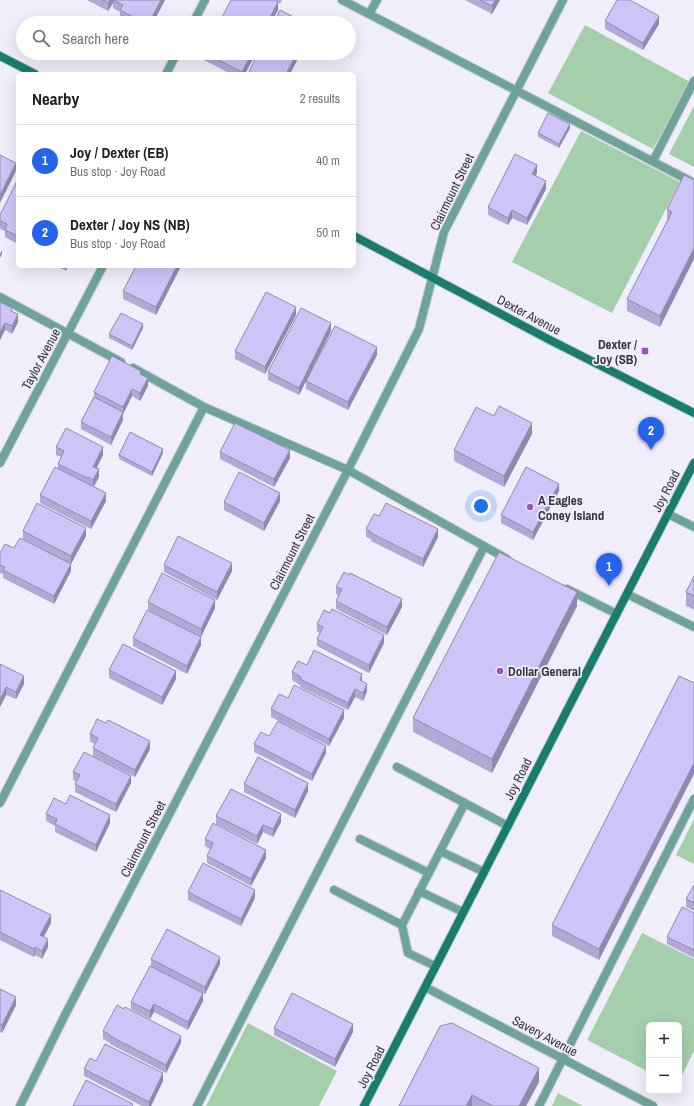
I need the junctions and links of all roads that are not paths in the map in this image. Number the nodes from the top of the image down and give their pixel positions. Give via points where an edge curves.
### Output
1 (205, 0) edge
2 (342, 0) edge
3 (377, 0) edge
4 (563, 0) edge
5 (370, 14) junction
6 (197, 16) edge
7 (0, 56) edge
8 (173, 60) edge
9 (31, 72) edge
10 (167, 72) edge
11 (694, 81) edge
12 (517, 91) junction
13 (653, 161) junction
14 (694, 183) edge
15 (356, 237) edge
16 (102, 268) edge
17 (433, 278) junction
18 (0, 297) edge
19 (68, 334) junction
20 (204, 407) junction
21 (694, 413) edge
22 (0, 463) edge
23 (694, 463) edge
24 (348, 470) junction
25 (668, 514) junction
26 (694, 527) edge
27 (484, 547) junction
28 (518, 564) edge
29 (558, 584) edge
30 (627, 594) junction
31 (616, 614) junction
32 (694, 627) edge
33 (397, 767) dead end
34 (694, 799) edge
35 (0, 803) edge
36 (465, 803) junction
37 (508, 826) junction
38 (360, 839) dead end
39 (440, 851) junction
40 (484, 872) junction
41 (429, 873) junction
42 (334, 890) dead end
43 (419, 891) junction
44 (463, 912) junction
45 (402, 925) junction
46 (435, 966) junction
47 (425, 986) junction
48 (563, 1059) junction
49 (20, 1106) edge
50 (197, 1106) edge
51 (364, 1106) edge
52 (539, 1106) edge
53 (653, 1106) edge

1 - 6 street
2 - 5 street
3 - 5 street
4 - 12 street, Clairmount Street
5 - 12 street
7 - 9 street
8 - 10 street
11 - 13 street
12 - 13 street
12 - 17 street, Clairmount Street via 444,232
13 - 14 street
15 - 17 street, Dexter Avenue
16 - 19 street, Taylor Avenue
17 - 21 street, Dexter Avenue
17 - 24 street, Clairmount Street via 421,324
18 - 19 street
19 - 20 street
19 - 22 street, Taylor Avenue
20 - 24 street
20 - 35 street
23 - 25 street, Joy Road
24 - 27 street
24 - 49 street, Clairmount Street
25 - 26 street
25 - 30 street, Joy Road
27 - 28 street
27 - 50 street
29 - 31 street
30 - 31 street, Joy Road
30 - 32 street
31 - 37 street, Joy Road
33 - 36 street
34 - 48 street
36 - 37 street
36 - 39 street
37 - 40 street, Joy Road
38 - 41 street
39 - 40 street
39 - 41 street
40 - 44 street, Joy Road
41 - 43 street
42 - 45 street
43 - 44 street
43 - 45 street
44 - 46 street, Joy Road
45 - 46 street via 408,953
46 - 47 street, Joy Road
47 - 48 street, Savery Avenue
47 - 51 street, Joy Road
48 - 52 street
48 - 53 street, Savery Avenue

